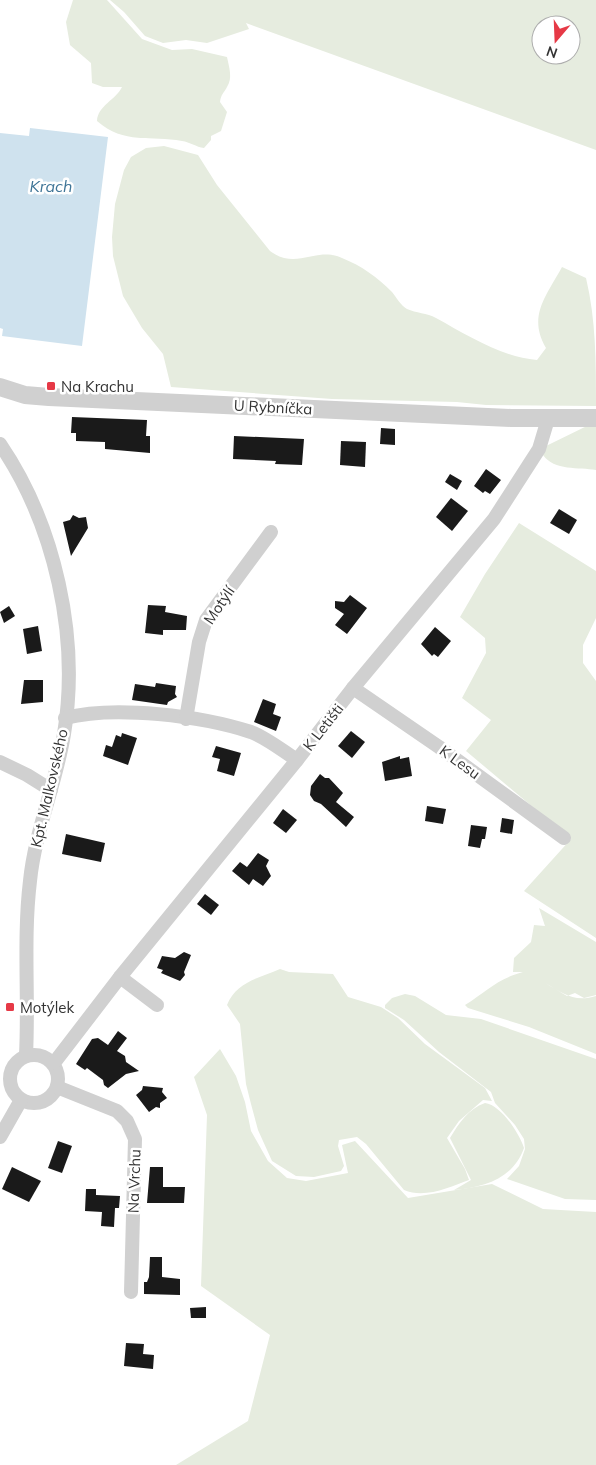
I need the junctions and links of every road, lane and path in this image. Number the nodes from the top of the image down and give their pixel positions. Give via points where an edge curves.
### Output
1 (2, 389) edge
2 (596, 418) edge
3 (548, 419) junction
4 (0, 444) edge
5 (271, 532) dead end
6 (353, 688) junction
7 (65, 718) junction
8 (186, 719) junction
9 (297, 760) junction
10 (0, 762) edge
11 (50, 790) junction
12 (564, 838) dead end
13 (120, 977) junction
14 (158, 1004) dead end
15 (26, 1056) junction
16 (54, 1064) junction
17 (5, 1077) edge
18 (58, 1087) junction
19 (22, 1100) junction
20 (0, 1137) edge
21 (131, 1292) dead end

1 - 3 street, U Rybníčka via 49,397
2 - 3 street
3 - 6 street, K Letišti via 539,449 494,518
4 - 7 street, Kpt. Malkovského via 32,499 44,528 70,660
5 - 8 street, Motýlí via 206,620 199,642
6 - 9 street, K Letišti
6 - 12 street, K Lesu
7 - 8 street via 85,713 134,712
7 - 11 street, Kpt. Malkovského
8 - 9 street via 252,733
9 - 13 street, K Letišti
10 - 11 street via 27,774
11 - 15 street, Kpt. Malkovského via 34,848 26,921
13 - 14 street
13 - 16 street, K Letišti
15 - 16 street via 41,1055
15 - 17 street via 14,1064
16 - 18 street via 59,1075
17 - 19 street
18 - 19 street via 49,1099 35,1103
18 - 21 street, Na Vrchu via 117,1111 127,1121 135,1139
19 - 20 street

